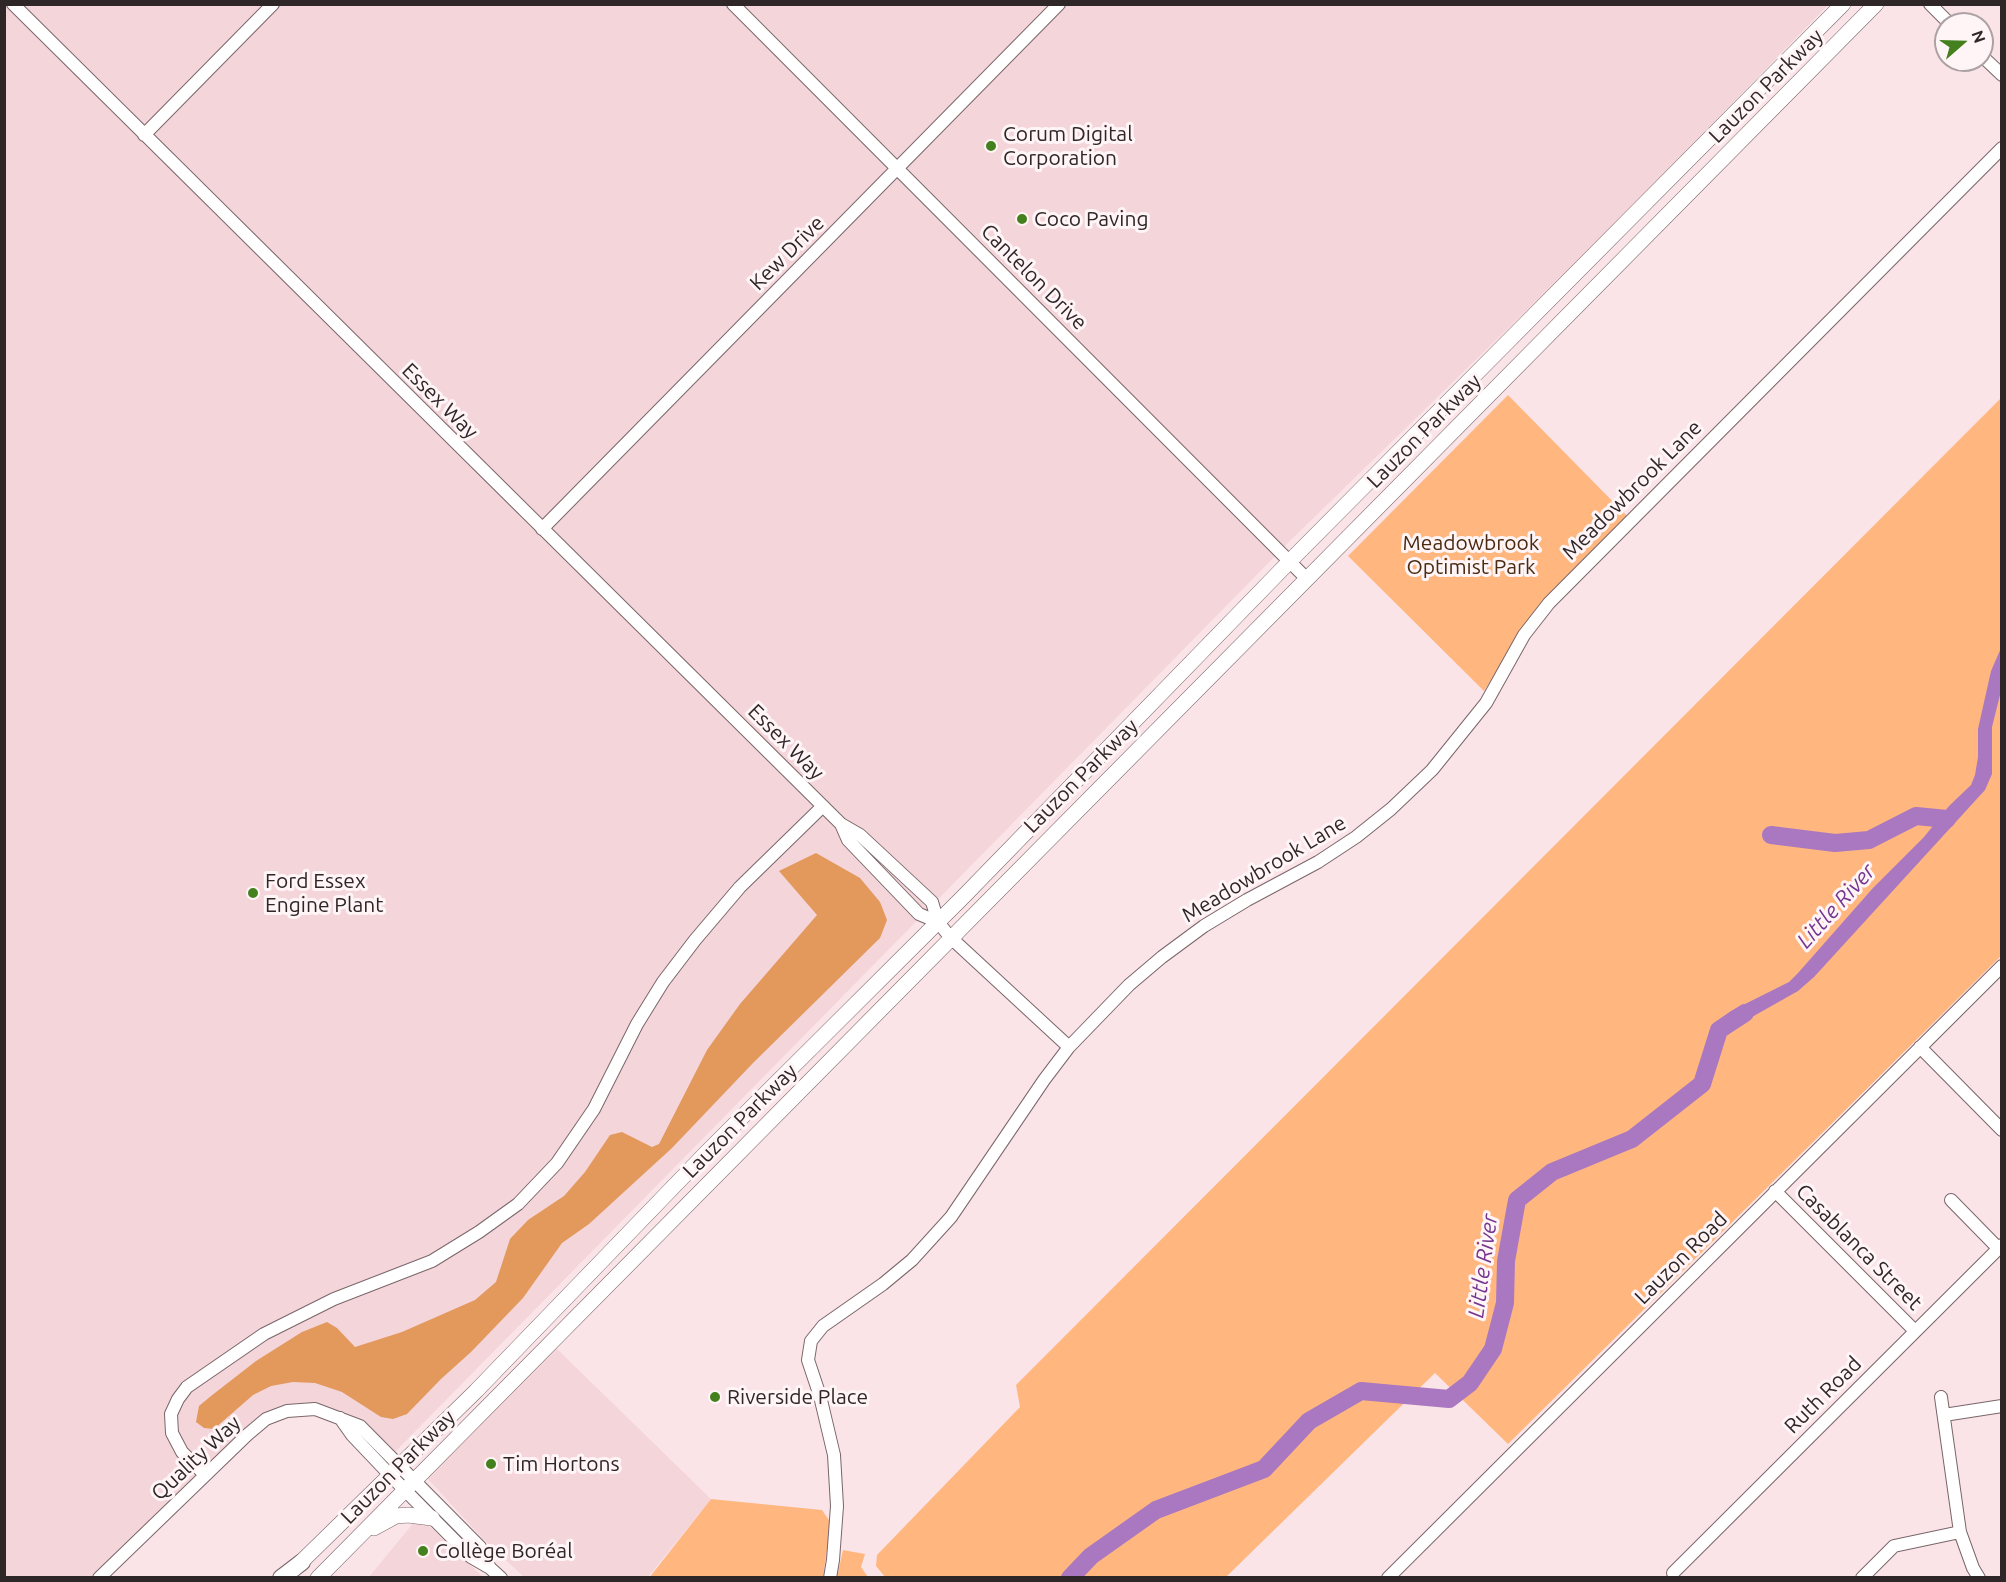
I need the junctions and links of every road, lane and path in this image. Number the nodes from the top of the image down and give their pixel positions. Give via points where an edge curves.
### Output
1 (13, 4) edge
2 (273, 4) edge
3 (733, 4) edge
4 (1059, 4) edge
5 (1843, 4) edge
6 (1876, 4) edge
7 (144, 135) junction
8 (2001, 148) edge
9 (898, 168) junction
10 (542, 529) junction
11 (1290, 561) junction
12 (1307, 579) junction
13 (823, 806) junction
14 (841, 824) junction
15 (938, 922) junction
16 (950, 937) junction
17 (2001, 966) edge
18 (1069, 1047) junction
19 (1920, 1047) junction
20 (2001, 1130) edge
21 (1775, 1191) junction
22 (1951, 1200) dead end
23 (2000, 1246) edge
24 (1915, 1331) junction
25 (1941, 1397) dead end
26 (2001, 1406) edge
27 (1944, 1415) junction
28 (394, 1471) junction
29 (205, 1475) junction
30 (409, 1486) junction
31 (432, 1518) junction
32 (1960, 1532) junction
33 (358, 1537) junction
34 (302, 1562) junction
35 (490, 1568) junction
36 (1673, 1573) dead end
37 (99, 1578) edge
38 (281, 1578) edge
39 (285, 1578) edge
40 (318, 1578) edge
41 (501, 1578) edge
42 (830, 1578) edge
43 (1388, 1578) edge
44 (1862, 1578) edge
45 (1979, 1578) edge

1 - 7 street, Essex Way
2 - 7 street
3 - 9 street, Cantelon Drive
4 - 9 street, Kew Drive
5 - 11 main road, Lauzon Parkway
6 - 12 main road, Lauzon Parkway
7 - 10 street, Essex Way
8 - 18 street, Meadowbrook Lane via 1549,603 1524,635 1486,703 1432,770 1356,837 1213,921 1162,957 1123,990
9 - 10 street, Kew Drive
9 - 11 street, Cantelon Drive
10 - 13 street, Essex Way
11 - 12 street, Cantelon Drive
11 - 15 main road, Lauzon Parkway
12 - 16 main road, Lauzon Parkway
13 - 14 street, Essex Way
13 - 29 street via 740,888 695,940 637,1024 594,1109 557,1163 518,1204 432,1262 334,1299 264,1334 187,1387 171,1414 172,1433 182,1452
14 - 15 street, Essex Way via 848,840 915,911
14 - 15 street, Essex Way via 860,835 932,902
15 - 16 street, Essex Way
15 - 28 main road, Lauzon Parkway
16 - 18 street, Essex Way
16 - 30 main road, Lauzon Parkway
17 - 19 street, Lauzon Road
18 - 42 street, Meadowbrook Lane via 951,1217 912,1260 823,1326 811,1341 808,1360 834,1455 837,1506
19 - 20 street
19 - 21 street, Lauzon Road
21 - 24 street, Casablanca Street
21 - 43 street, Lauzon Road
22 - 23 street
23 - 24 street, Ruth Road
24 - 36 street, Ruth Road
25 - 27 street
26 - 27 street
27 - 32 street
28 - 29 street, Quality Way via 360,1426 315,1409 287,1411 266,1419
28 - 30 street, Quality Way
28 - 34 main road, Lauzon Parkway
29 - 37 street, Quality Way
30 - 31 street
30 - 33 main road, Lauzon Parkway
30 - 35 street via 480,1547
31 - 33 main road via 396,1516
31 - 35 street via 471,1557
32 - 44 street via 1894,1546
32 - 45 street
33 - 40 main road, Lauzon Parkway
34 - 38 highway
34 - 39 main road, Lauzon Parkway
35 - 41 street

